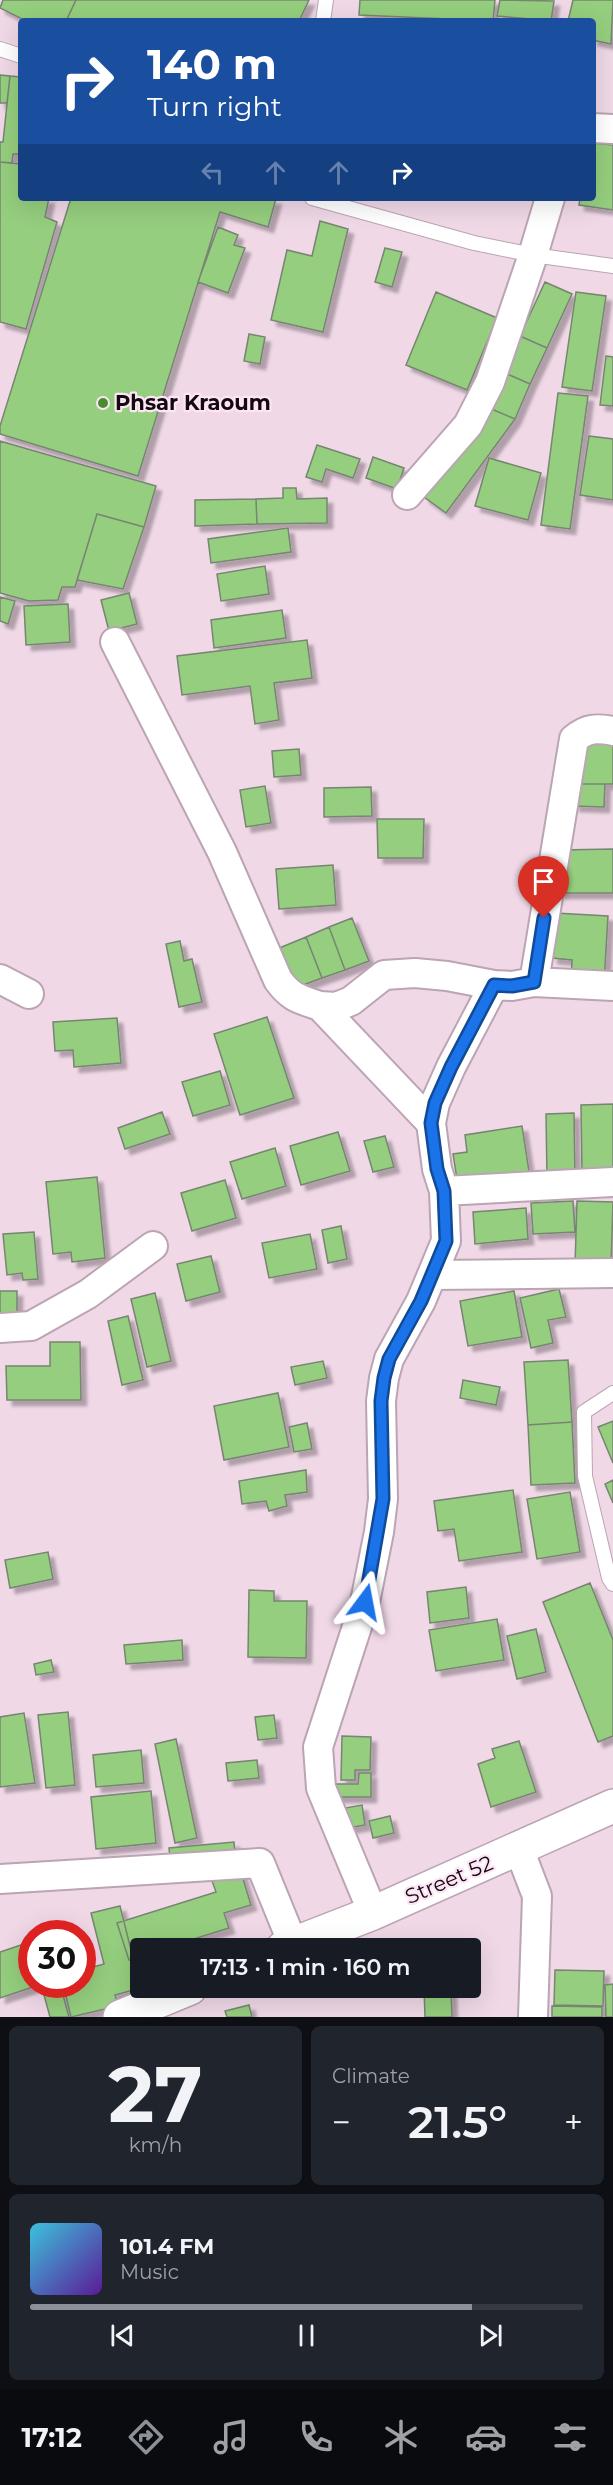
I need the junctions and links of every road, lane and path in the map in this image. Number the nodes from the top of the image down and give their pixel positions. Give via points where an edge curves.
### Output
1 (326, 0) edge
2 (323, 18) edge
3 (0, 49) edge
4 (18, 55) edge
5 (596, 128) edge
6 (613, 129) edge
7 (323, 201) edge
8 (549, 201) edge
9 (533, 255) junction
10 (613, 266) edge
11 (407, 495) dead end
12 (115, 642) dead end
13 (613, 731) edge
14 (0, 979) edge
15 (534, 982) junction
16 (494, 985) junction
17 (613, 986) edge
18 (29, 994) dead end
19 (320, 1006) junction
20 (431, 1123) junction
21 (613, 1182) edge
22 (444, 1191) junction
23 (153, 1246) dead end
24 (613, 1274) edge
25 (432, 1275) junction
26 (0, 1328) edge
27 (613, 1393) edge
28 (613, 1584) edge
29 (613, 1806) edge
30 (519, 1849) junction
31 (0, 1879) edge
32 (373, 1913) junction
33 (285, 1938) edge
34 (309, 1938) edge
35 (166, 1998) edge
36 (120, 2017) edge
37 (533, 2017) edge

1 - 2 lane
3 - 4 lane
5 - 6 street
7 - 9 lane via 474,243
8 - 9 street
9 - 10 lane
9 - 11 street via 490,382 468,425
12 - 19 street via 222,852 278,980 288,993
13 - 15 street via 585,730 574,739
14 - 18 street
15 - 16 street
15 - 17 street
16 - 19 street via 415,973 384,975 351,1001 336,1007
16 - 20 street via 451,1067
19 - 20 street
20 - 22 street
21 - 22 street
22 - 25 street via 446,1241
23 - 26 street via 87,1294 30,1326
24 - 25 street
25 - 32 street via 389,1359 384,1378 383,1499 375,1555 365,1602 318,1747 321,1788
27 - 28 lane via 584,1412 585,1476
29 - 30 street, Street 52
30 - 32 street, Street 52
30 - 37 street via 537,1896
31 - 33 street via 260,1863
32 - 34 street, Street 52
35 - 36 street

